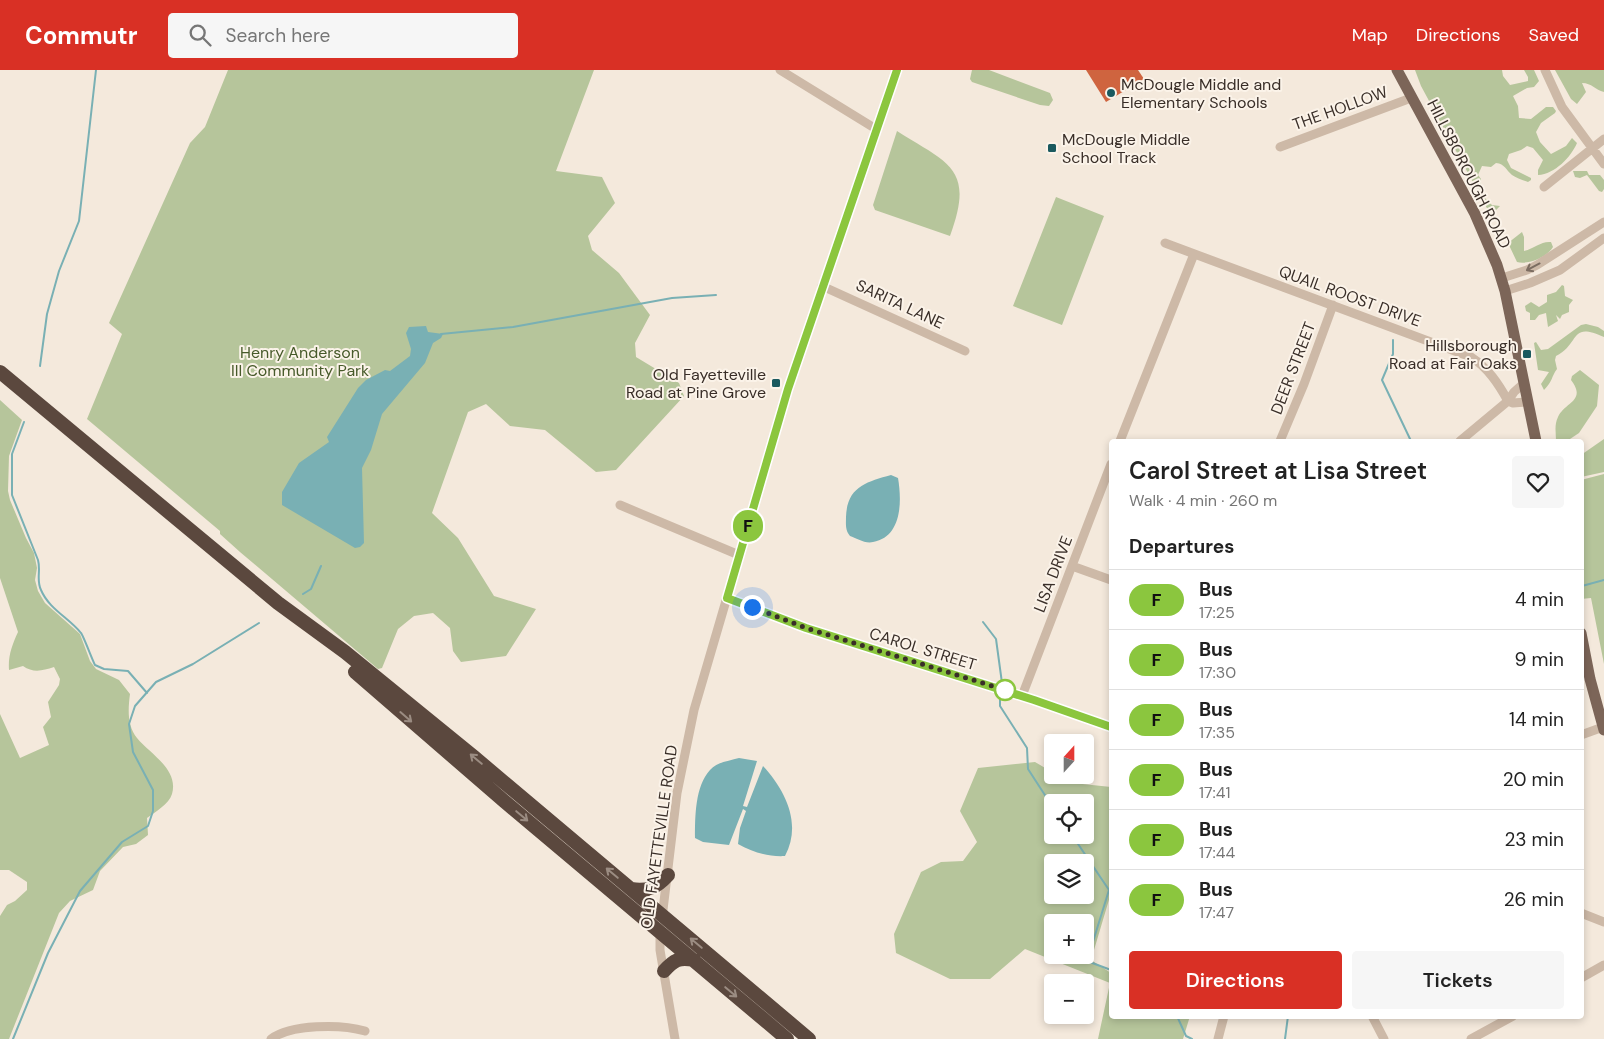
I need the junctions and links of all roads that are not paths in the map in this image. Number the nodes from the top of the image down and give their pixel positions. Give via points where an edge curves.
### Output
1 (780, 70) edge
2 (896, 70) edge
3 (1397, 70) edge
4 (1545, 70) edge
5 (1411, 98) junction
6 (876, 129) junction
7 (1604, 139) edge
8 (1280, 147) dead end
9 (1592, 148) junction
10 (1604, 164) edge
11 (1544, 187) dead end
12 (1604, 222) edge
13 (1584, 235) junction
14 (1604, 238) edge
15 (1164, 243) dead end
16 (1592, 247) junction
17 (1194, 254) junction
18 (1550, 257) junction
19 (1558, 271) junction
20 (1502, 278) junction
21 (822, 286) junction
22 (1505, 291) junction
23 (1333, 305) junction
24 (966, 350) dead end
25 (0, 372) edge
26 (1523, 384) junction
27 (1508, 401) junction
28 (1526, 402) junction
29 (1121, 439) edge
30 (1281, 439) edge
31 (1462, 439) edge
32 (1535, 439) edge
33 (1109, 469) edge
34 (620, 505) dead end
35 (739, 555) junction
36 (1072, 566) junction
37 (1109, 579) edge
38 (727, 598) junction
39 (278, 603) junction
40 (1584, 646) edge
41 (1022, 696) junction
42 (1109, 726) edge
43 (1603, 728) edge
44 (1584, 734) edge
45 (668, 875) junction
46 (631, 889) junction
47 (1584, 913) edge
48 (663, 915) junction
49 (1604, 922) edge
50 (659, 932) junction
51 (694, 960) junction
52 (1604, 965) edge
53 (664, 971) junction
54 (1584, 976) edge
55 (1223, 1019) edge
56 (1374, 1019) edge
57 (1508, 1019) edge
58 (365, 1031) dead end
59 (271, 1039) edge
60 (675, 1039) edge
61 (787, 1039) edge
62 (809, 1039) edge
63 (1218, 1039) edge
64 (1384, 1039) edge
65 (1471, 1039) edge

1 - 6 street
2 - 6 street, OLD FAYETTEVILLE ROAD
3 - 5 main road, HILLSBOROUGH ROAD
4 - 9 street via 1562,107
5 - 8 street, THE HOLLOW
5 - 20 main road, HILLSBOROUGH ROAD via 1475,214
6 - 21 street, OLD FAYETTEVILLE ROAD
7 - 9 street
9 - 10 street
9 - 11 street
12 - 13 street
13 - 16 street
13 - 18 street
14 - 16 street
15 - 17 street, QUAIL ROOST DRIVE
16 - 19 street
17 - 23 street, QUAIL ROOST DRIVE
17 - 29 street
18 - 19 street
18 -> 20 street via 1527,270
19 - 22 street
20 - 22 main road, HILLSBOROUGH ROAD
21 - 24 street, SARITA LANE
21 - 35 street, OLD FAYETTEVILLE ROAD
22 - 26 main road, HILLSBOROUGH ROAD
23 - 27 street, QUAIL ROOST DRIVE via 1472,357 1493,376
23 - 30 street, DEER STREET
25 - 39 highway
26 - 27 street
26 - 28 main road, HILLSBOROUGH ROAD
27 - 28 street
27 - 31 street
28 - 32 main road, HILLSBOROUGH ROAD
33 - 36 street, LISA DRIVE
34 - 35 street
35 - 38 street, OLD FAYETTEVILLE ROAD
36 - 37 street
36 - 41 street, LISA DRIVE
38 - 41 street, CAROL STREET via 806,628
38 - 45 street, OLD FAYETTEVILLE ROAD via 683,760
46 -> 39 highway via 345,652
39 -> 50 highway via 305,630
40 - 43 main road
41 - 42 street, CAROL STREET
43 - 44 street
45 - 46 highway via 650,890
45 - 48 street, OLD FAYETTEVILLE ROAD
46 - 48 highway
47 - 49 street
48 - 50 street, OLD FAYETTEVILLE ROAD
62 -> 48 highway
50 - 51 highway
50 - 53 street, OLD FAYETTEVILLE ROAD
51 - 53 highway via 674,959
51 -> 61 highway
52 - 54 street
53 - 60 street, OLD FAYETTEVILLE ROAD
55 - 63 street
56 - 64 street
57 - 65 street
58 - 59 street via 352,1028 288,1030

